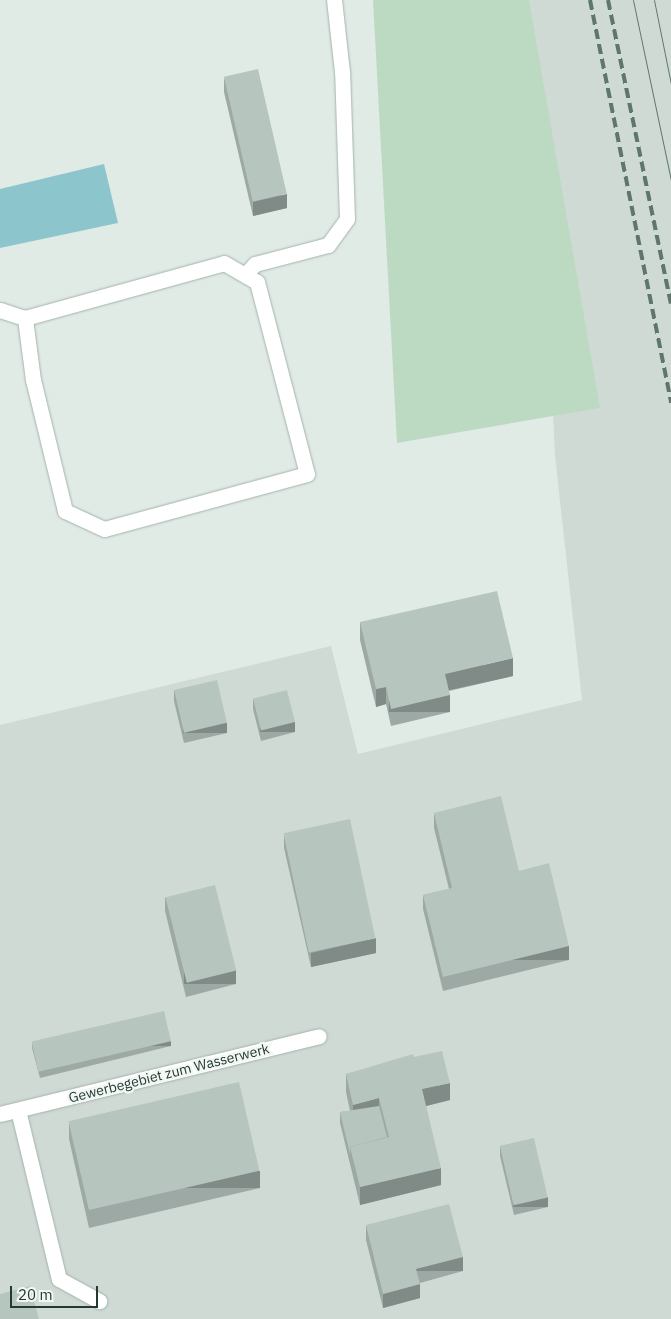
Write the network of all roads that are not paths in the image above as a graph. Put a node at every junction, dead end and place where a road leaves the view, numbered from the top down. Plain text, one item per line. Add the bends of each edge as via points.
1 (334, 0) edge
2 (245, 275) junction
3 (0, 310) edge
4 (25, 318) junction
5 (319, 1036) dead end
6 (18, 1110) junction
7 (0, 1114) edge
8 (99, 1301) dead end

1 - 2 street via 342,72 348,219 328,245 255,264
2 - 4 street via 224,263
2 - 4 street via 257,282 307,474 104,529 66,511 33,380
3 - 4 street
5 - 6 street, Gewerbegebiet zum Wasserwerk
6 - 7 street, Gewerbegebiet zum Wasserwerk
6 - 8 street via 59,1279

